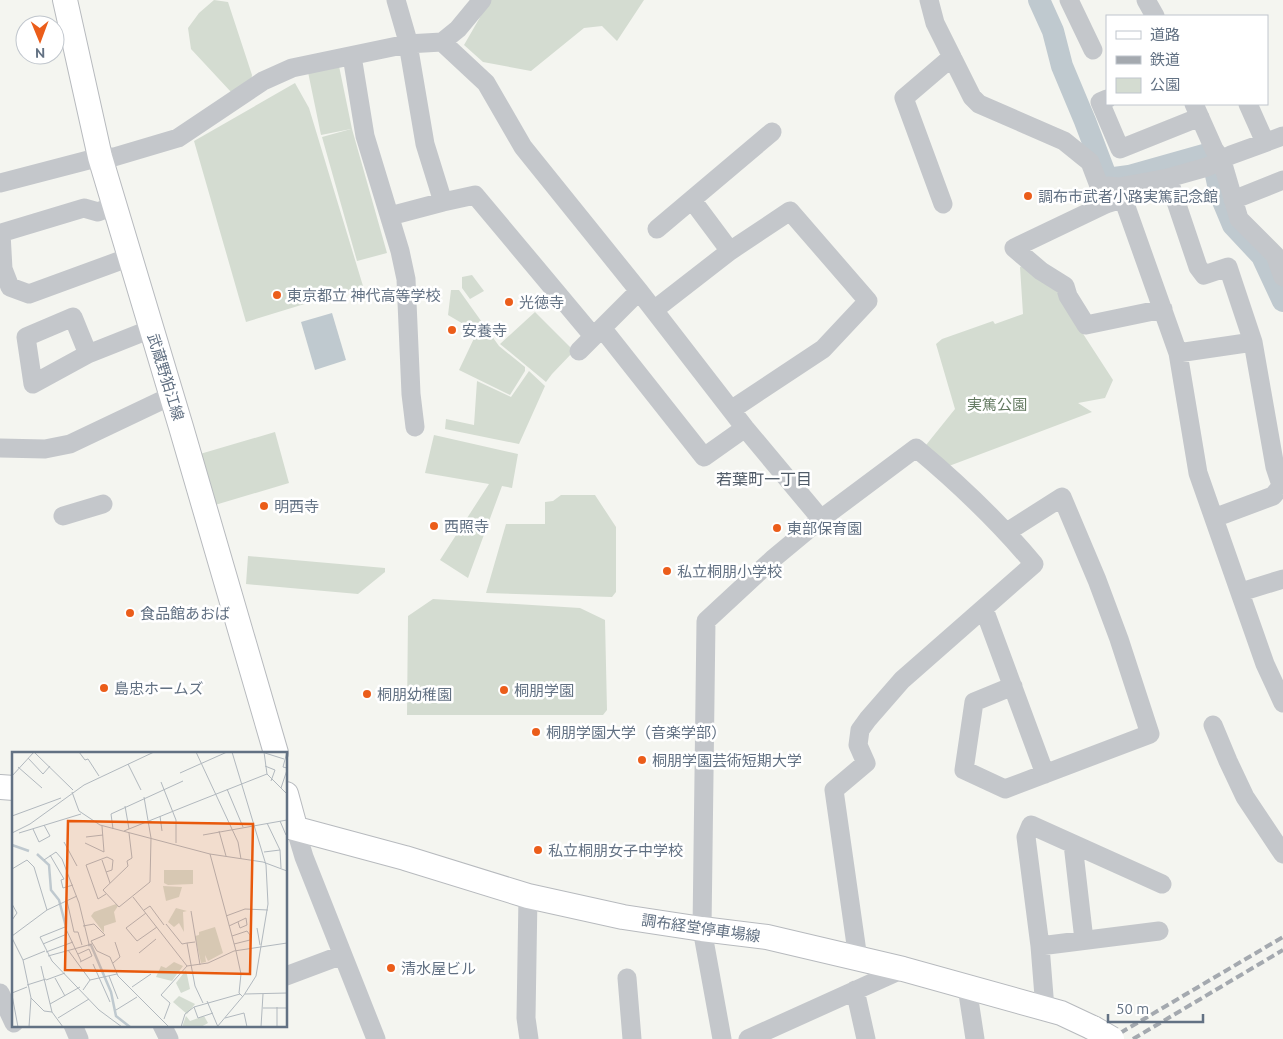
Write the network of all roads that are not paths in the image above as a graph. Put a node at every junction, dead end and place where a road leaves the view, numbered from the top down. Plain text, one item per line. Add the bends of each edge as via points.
1 (65, 0) edge
2 (396, 0) edge
3 (482, 0) edge
4 (929, 0) edge
5 (1069, 0) edge
6 (1146, 0) edge
7 (1154, 15) edge
8 (442, 42) junction
9 (407, 44) junction
10 (1093, 50) dead end
11 (352, 56) junction
12 (952, 57) junction
13 (1106, 99) edge
14 (1248, 105) edge
15 (1197, 110) edge
16 (772, 132) dead end
17 (1283, 136) edge
18 (1265, 142) junction
19 (100, 157) junction
20 (1216, 163) junction
21 (1168, 178) junction
22 (1283, 180) edge
23 (0, 183) edge
24 (1115, 197) junction
25 (692, 200) junction
26 (1233, 200) junction
27 (443, 202) junction
28 (942, 204) dead end
29 (115, 205) junction
30 (390, 216) junction
31 (657, 229) dead end
32 (730, 251) junction
33 (1279, 253) edge
34 (130, 257) junction
35 (1283, 277) edge
36 (639, 291) junction
37 (1164, 309) junction
38 (654, 310) junction
39 (151, 329) junction
40 (598, 332) junction
41 (1253, 342) junction
42 (579, 350) dead end
43 (1178, 353) junction
44 (88, 354) dead end
45 (171, 396) junction
46 (731, 410) junction
47 (416, 427) dead end
48 (745, 428) junction
49 (0, 448) edge
50 (1282, 485) edge
51 (103, 504) dead end
52 (63, 516) dead end
53 (1214, 518) junction
54 (821, 519) junction
55 (1007, 532) junction
56 (1283, 578) edge
57 (1241, 592) junction
58 (984, 609) junction
59 (1012, 686) junction
60 (1283, 703) edge
61 (1213, 725) dead end
62 (276, 752) edge
63 (1045, 774) junction
64 (288, 810) edge
65 (290, 826) edge
66 (1073, 844) junction
67 (1283, 854) edge
68 (1162, 884) dead end
69 (528, 896) junction
70 (702, 929) junction
71 (1159, 931) dead end
72 (1084, 940) junction
73 (1040, 946) junction
74 (342, 955) junction
75 (858, 959) junction
76 (903, 969) junction
77 (288, 975) edge
78 (627, 978) dead end
79 (968, 987) junction
80 (855, 990) junction
81 (0, 992) edge
82 (1045, 1008) junction
83 (12, 1019) edge
84 (73, 1026) edge
85 (162, 1026) edge
86 (1103, 1034) edge
87 (79, 1039) edge
88 (169, 1039) edge
89 (376, 1039) edge
90 (529, 1039) edge
91 (632, 1039) edge
92 (722, 1039) edge
93 (748, 1039) edge
94 (866, 1039) edge
95 (975, 1039) edge

1 - 19 main road, 武蔵野狛江線
2 - 9 street
3 - 8 street via 458,29
4 - 12 street via 935,23
5 - 10 street
6 - 7 street
8 - 9 street
8 - 36 street via 486,83 523,147
9 - 11 street
9 - 27 street via 425,144
11 - 19 street via 292,68 263,81 178,138 114,157
11 - 30 street via 365,136
12 - 24 street via 972,97 979,104 1064,141 1090,162 1098,186
12 - 28 street via 904,98
13 - 15 street via 1100,102 1120,149
14 - 18 street
15 - 20 street via 1214,149
16 - 25 street
17 - 18 street
18 - 20 street
19 - 23 street
19 - 29 main road, 武蔵野狛江線
20 - 21 street
20 - 26 street
21 - 24 street
21 - 41 street via 1198,267 1204,276 1228,267
22 - 26 street
24 - 37 street
24 - 37 street via 1014,248 1065,286 1086,325
25 - 31 street
25 - 32 street
26 - 33 street via 1239,219
27 - 30 street
27 - 40 street via 475,195
29 - 34 main road, 武蔵野狛江線
29 - 34 street via 98,212 84,208 1,233 2,269 10,287 29,294
30 - 47 street via 406,279 411,394
32 - 38 street
32 - 46 street via 790,211 868,301 823,349
33 - 35 street
34 - 39 main road, 武蔵野狛江線
36 - 38 street
36 - 40 street
37 - 43 street
38 - 46 street
39 - 44 street
39 - 45 main road, 武蔵野狛江線
40 - 42 street
40 - 48 street via 704,457
41 - 43 street
41 - 50 street via 1275,467
43 - 53 street via 1198,473
45 - 49 street via 70,444 45,449
45 - 62 main road, 武蔵野狛江線
46 - 48 street
48 - 54 street
50 - 53 street via 1273,496
51 - 52 street
53 - 57 street
54 - 55 street via 916,448
54 - 70 street via 706,621
55 - 58 street via 1034,564
55 - 63 street via 1062,497 1100,588 1150,734
56 - 57 street
57 - 60 street via 1265,664
58 - 59 street
58 - 75 street via 902,680 868,719 860,730 858,745 866,763 834,790
59 - 63 street
59 - 63 street via 974,702 964,770 1005,789
61 - 67 street via 1245,797
64 - 65 main road
65 - 69 main road, 調布経堂停車場線
65 - 74 street
66 - 68 street
66 - 72 street
66 - 73 street via 1031,826 1026,837
69 - 70 main road, 調布経堂停車場線 via 623,917
69 - 90 street via 526,1018
70 - 75 main road, 調布経堂停車場線 via 767,937
70 - 92 street
71 - 72 street
72 - 73 street
73 - 82 street
74 - 77 street
74 - 89 street
75 - 76 main road, 調布経堂停車場線
76 - 79 main road, 調布経堂停車場線
76 - 80 street
78 - 91 street
79 - 82 main road, 調布経堂停車場線
79 - 95 street
80 - 93 street
80 - 94 street
81 - 83 street
82 - 86 main road, 調布経堂停車場線
84 - 87 street
85 - 88 street

